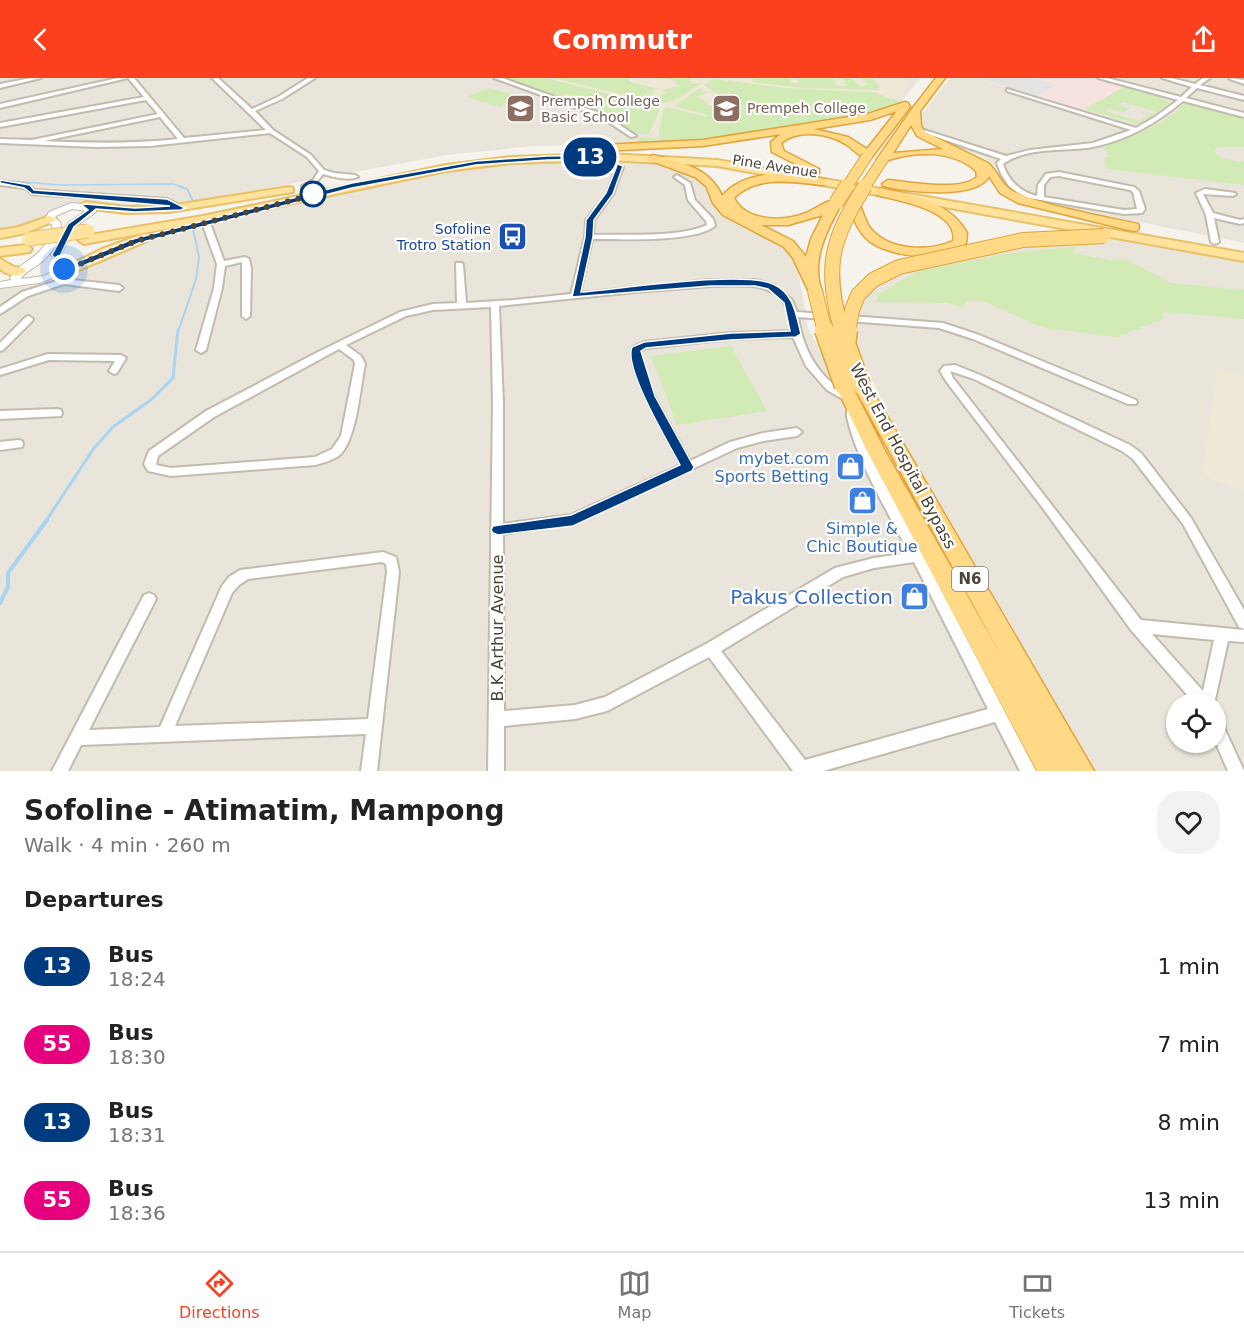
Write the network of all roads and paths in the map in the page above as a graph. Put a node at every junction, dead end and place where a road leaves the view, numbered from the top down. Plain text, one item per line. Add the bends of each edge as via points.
1 (38, 78) edge
2 (124, 78) edge
3 (132, 78) edge
4 (215, 78) edge
5 (312, 78) edge
6 (496, 78) edge
7 (929, 78) edge
8 (941, 78) edge
9 (1101, 78) edge
10 (1165, 78) edge
11 (1207, 78) edge
12 (1232, 78) edge
13 (1244, 82) edge
14 (1194, 85) junction
15 (0, 86) edge
16 (1009, 90) dead end
17 (149, 98) junction
18 (1244, 98) edge
19 (1182, 99) junction
20 (0, 106) edge
21 (910, 108) junction
22 (251, 111) junction
23 (162, 115) junction
24 (1244, 115) edge
25 (0, 125) edge
26 (919, 130) junction
27 (1136, 130) junction
28 (271, 131) junction
29 (633, 136) dead end
30 (0, 141) edge
31 (183, 141) junction
32 (29, 143) junction
33 (580, 149) junction
34 (868, 156) junction
35 (609, 157) junction
36 (653, 158) junction
37 (884, 158) junction
38 (1004, 158) junction
39 (322, 171) junction
40 (355, 177) junction
41 (676, 177) dead end
42 (819, 177) junction
43 (0, 183) edge
44 (885, 188) junction
45 (297, 192) junction
46 (1233, 194) dead end
47 (1040, 198) junction
48 (836, 203) junction
49 (86, 205) junction
50 (854, 205) junction
51 (181, 208) junction
52 (1210, 215) junction
53 (50, 219) junction
54 (1244, 221) edge
55 (206, 223) junction
56 (1134, 231) junction
57 (0, 234) edge
58 (589, 237) junction
59 (0, 242) edge
60 (1215, 242) junction
61 (27, 244) junction
62 (1244, 247) edge
63 (0, 252) edge
64 (1244, 257) edge
65 (0, 263) edge
66 (221, 264) junction
67 (459, 265) dead end
68 (58, 273) junction
69 (18, 275) junction
70 (0, 284) edge
71 (119, 288) dead end
72 (814, 291) junction
73 (575, 295) junction
74 (495, 304) junction
75 (462, 306) junction
76 (0, 311) edge
77 (793, 314) junction
78 (246, 316) dead end
79 (29, 319) dead end
80 (796, 334) junction
81 (846, 344) junction
82 (339, 345) junction
83 (0, 348) edge
84 (201, 350) dead end
85 (114, 371) dead end
86 (0, 372) edge
87 (852, 394) junction
88 (1132, 402) dead end
89 (57, 413) dead end
90 (0, 415) edge
91 (797, 432) dead end
92 (18, 444) dead end
93 (0, 446) edge
94 (688, 467) junction
95 (498, 530) junction
96 (915, 557) junction
97 (149, 599) dead end
98 (1244, 623) edge
99 (1136, 626) junction
100 (1222, 635) junction
101 (1244, 636) edge
102 (711, 649) junction
103 (1195, 693) edge
104 (1209, 693) edge
105 (997, 714) junction
106 (496, 718) junction
107 (374, 726) junction
108 (164, 735) junction
109 (77, 738) junction
110 (1226, 749) edge
111 (803, 770) edge
112 (60, 771) edge
113 (369, 771) edge
114 (496, 771) edge
115 (1028, 771) edge
116 (1052, 771) edge
117 (1080, 771) edge
118 (1236, 771) edge

1 - 15 street
2 - 20 street
3 - 17 street
4 - 22 street
5 - 22 street
6 - 29 street via 603,116
7 - 21 highway
8 - 21 highway
9 - 19 street
10 - 14 street
11 - 14 street
12 - 13 street
14 - 18 street
14 - 19 street
16 - 27 street
17 - 23 street
17 - 25 street
19 - 24 street
19 - 27 street
21 - 26 highway
21 - 33 highway via 703,143
21 - 34 highway, West End Hospital Bypass
21 - 37 highway, West End Hospital Bypass
22 - 28 street
23 - 31 street
23 - 32 street
26 - 38 street
26 - 56 highway via 934,142 984,165 1004,190 1018,198
27 - 38 street via 1103,143
28 - 31 street
28 - 39 street via 309,156
30 - 32 street
31 - 32 street
33 - 40 main road, Pine Avenue / N6 via 481,156
33 - 42 main road, Pine Avenue / N6 via 683,153
34 - 42 highway via 847,140 823,133 797,133 776,142 780,153
34 - 48 highway, West End Hospital Bypass, bridge
35 - 36 main road, N6
35 - 45 main road, N6 via 476,163
35 - 58 street via 609,163 620,166 610,194 590,220
36 - 42 main road
36 - 72 highway, N6 via 702,177 728,213 791,245 803,260
37 - 44 highway via 923,151 953,154 976,164 984,176 973,186 960,188
37 - 50 highway, West End Hospital Bypass / N6, bridge
38 - 47 street via 1001,168 1016,190
39 - 40 street
39 - 45 street via 315,182
40 - 45 main road, Pine Avenue / N6
41 - 58 street via 688,184 692,200 710,221 706,231
42 - 44 main road
42 - 48 highway via 754,181 738,186 728,197 744,216 776,222 805,218
43 - 51 street via 27,186 32,192 167,201
44 - 50 highway via 954,220 961,233 959,243 937,251 889,245 864,230
44 - 56 main road
45 - 51 main road
45 - 55 main road
45 - 61 main road, N6 via 86,236
46 - 52 street via 1199,193
47 - 47 street via 1124,212 1141,210 1132,188 1059,174 1048,175 1041,185
48 - 72 highway, West End Hospital Bypass via 818,232 812,261
49 - 51 main road via 135,210
49 - 53 street via 65,207
49 - 68 street via 93,210 71,225 56,255 66,265
50 - 81 highway, West End Hospital Bypass / N6, bridge via 835,243 832,271 834,299
52 - 54 street
52 - 60 street
53 - 57 main road
53 - 69 street via 58,230 42,256
55 - 66 street
55 - 68 main road via 136,241
56 - 60 main road
56 - 64 main road
56 - 81 highway, bridge via 1023,240 899,267 873,280 858,295
58 - 73 street
59 - 61 main road, N6
60 - 62 main road
61 - 63 main road, N6
65 - 69 main road
66 - 78 street via 245,259
66 - 84 street
67 - 75 street
68 - 69 street via 36,282
69 - 70 street
71 - 76 street via 63,281 25,294
72 - 87 highway, West End Hospital Bypass / N6, bridge via 822,322
73 - 74 street
73 - 77 street via 755,283 771,286 780,293
74 - 75 street
74 - 95 street, B.K Arthur Avenue
75 - 82 street via 403,314
77 - 80 street
77 - 88 street via 940,325
79 - 83 street
80 - 87 street via 809,364 831,388
80 - 94 street via 731,336 636,349 649,396
81 - 87 highway, West End Hospital Bypass / N6, bridge
82 - 82 street via 198,421 153,454 150,465 171,472 315,460 336,452 346,437 360,364 358,358
85 - 86 street via 122,359 54,356
87 - 96 street via 852,419 870,466
87 - 116 highway, West End Hospital Bypass / N6
87 - 117 highway, West End Hospital Bypass / N6
89 - 90 street
91 - 94 street via 748,441
92 - 93 street
94 - 95 street via 573,520
95 - 106 street, B.K Arthur Avenue
96 - 102 street via 840,572
96 - 105 street
97 - 109 street
98 - 99 street via 1187,521 1137,456 977,377 947,368 949,379
99 - 100 street
99 - 103 street
100 - 101 street
100 - 104 street
102 - 106 street via 590,709
102 - 111 street
105 - 111 street
105 - 115 street
106 - 114 street, B.K Arthur Avenue
107 - 108 street
107 - 108 street via 393,572 392,561 383,557 246,574 234,580 226,590
107 - 113 street
108 - 109 street
109 - 112 street
110 - 118 street

